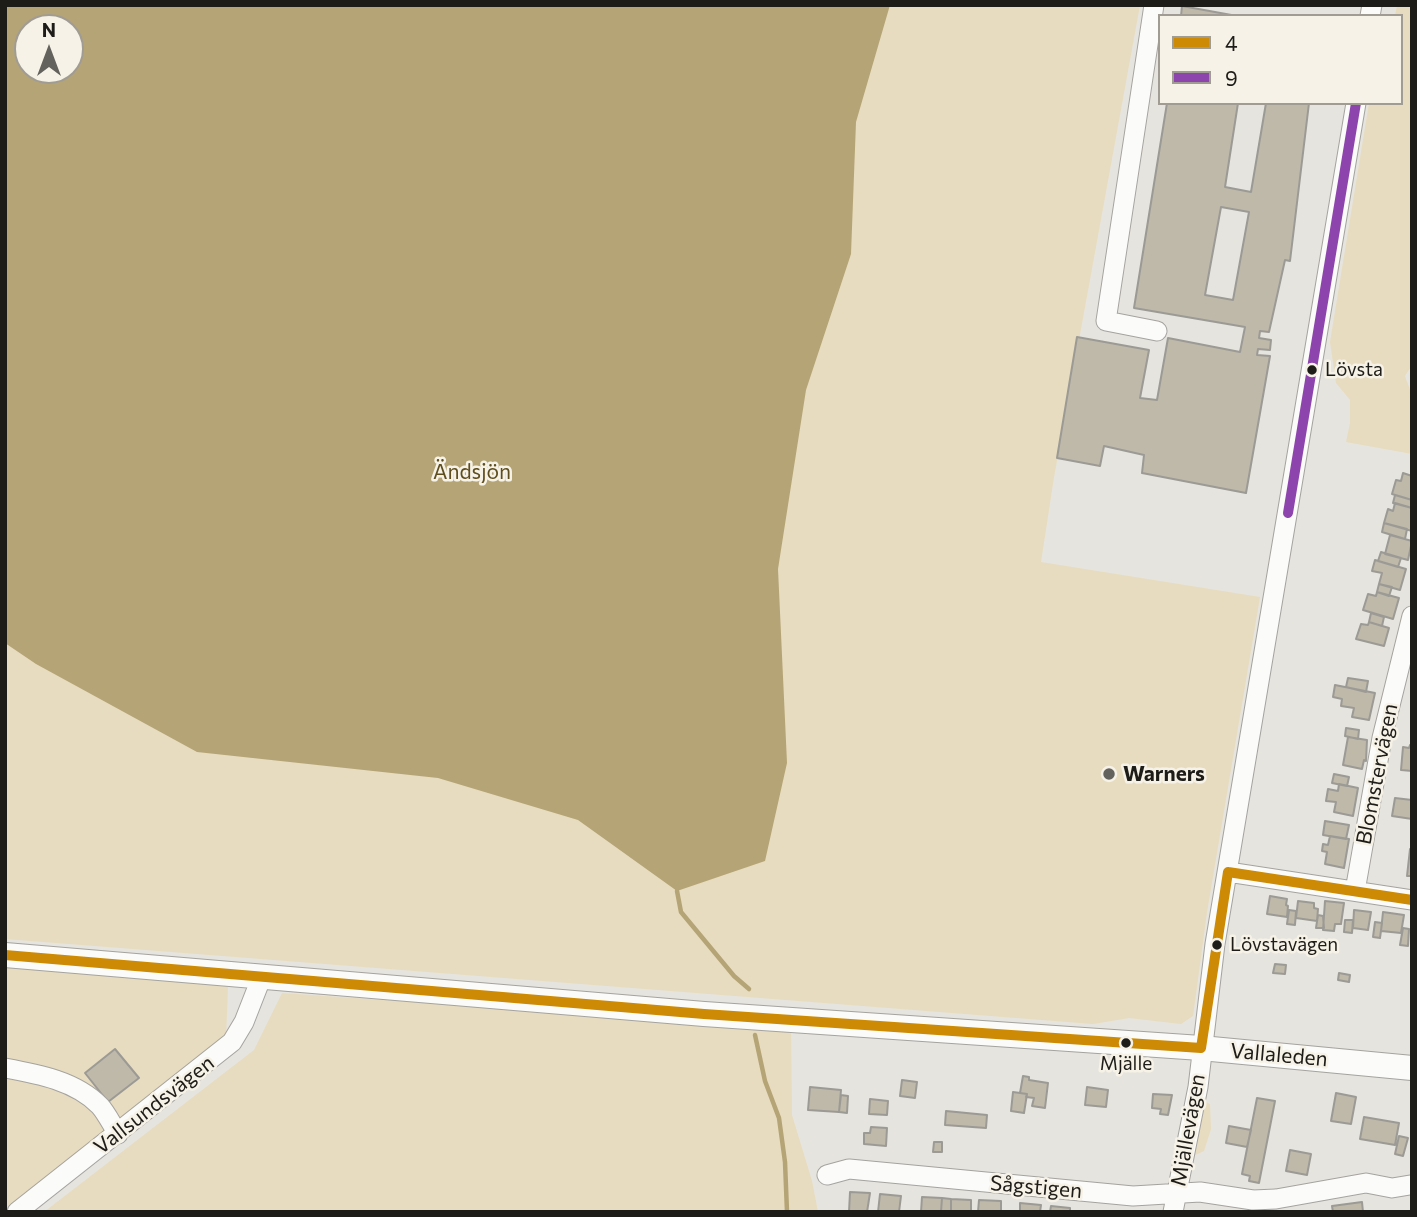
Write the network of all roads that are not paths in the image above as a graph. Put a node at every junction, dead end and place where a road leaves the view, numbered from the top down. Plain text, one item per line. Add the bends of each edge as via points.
1 (1154, 5) edge
2 (1356, 105) edge
3 (1157, 331) dead end
4 (1412, 616) edge
5 (1404, 675) edge
6 (1228, 872) junction
7 (1355, 891) junction
8 (1412, 900) edge
9 (5, 954) edge
10 (262, 976) junction
11 (1201, 1048) junction
12 (5, 1068) edge
13 (1412, 1068) edge
14 (118, 1134) junction
15 (827, 1175) dead end
16 (1410, 1185) dead end
17 (1175, 1202) edge
18 (18, 1212) edge

1 - 3 street via 1105,321
2 - 6 street
4 - 5 street, Blomstervägen
5 - 7 street, Blomstervägen via 1373,786
6 - 7 street
6 - 11 street
7 - 8 street
9 - 10 main road, Vallaleden
10 - 11 main road, Vallaleden
10 - 14 street, Vallsundsvägen via 232,1042
11 - 13 main road, Vallaleden
11 - 17 street, Mjällevägen via 1198,1087
12 - 14 street via 41,1075 86,1094
14 - 18 street, Vallsundsvägen
15 - 17 street, Sågstigen via 849,1169
16 - 17 street, Sågstigen via 1392,1188 1366,1183 1253,1200 1200,1192

